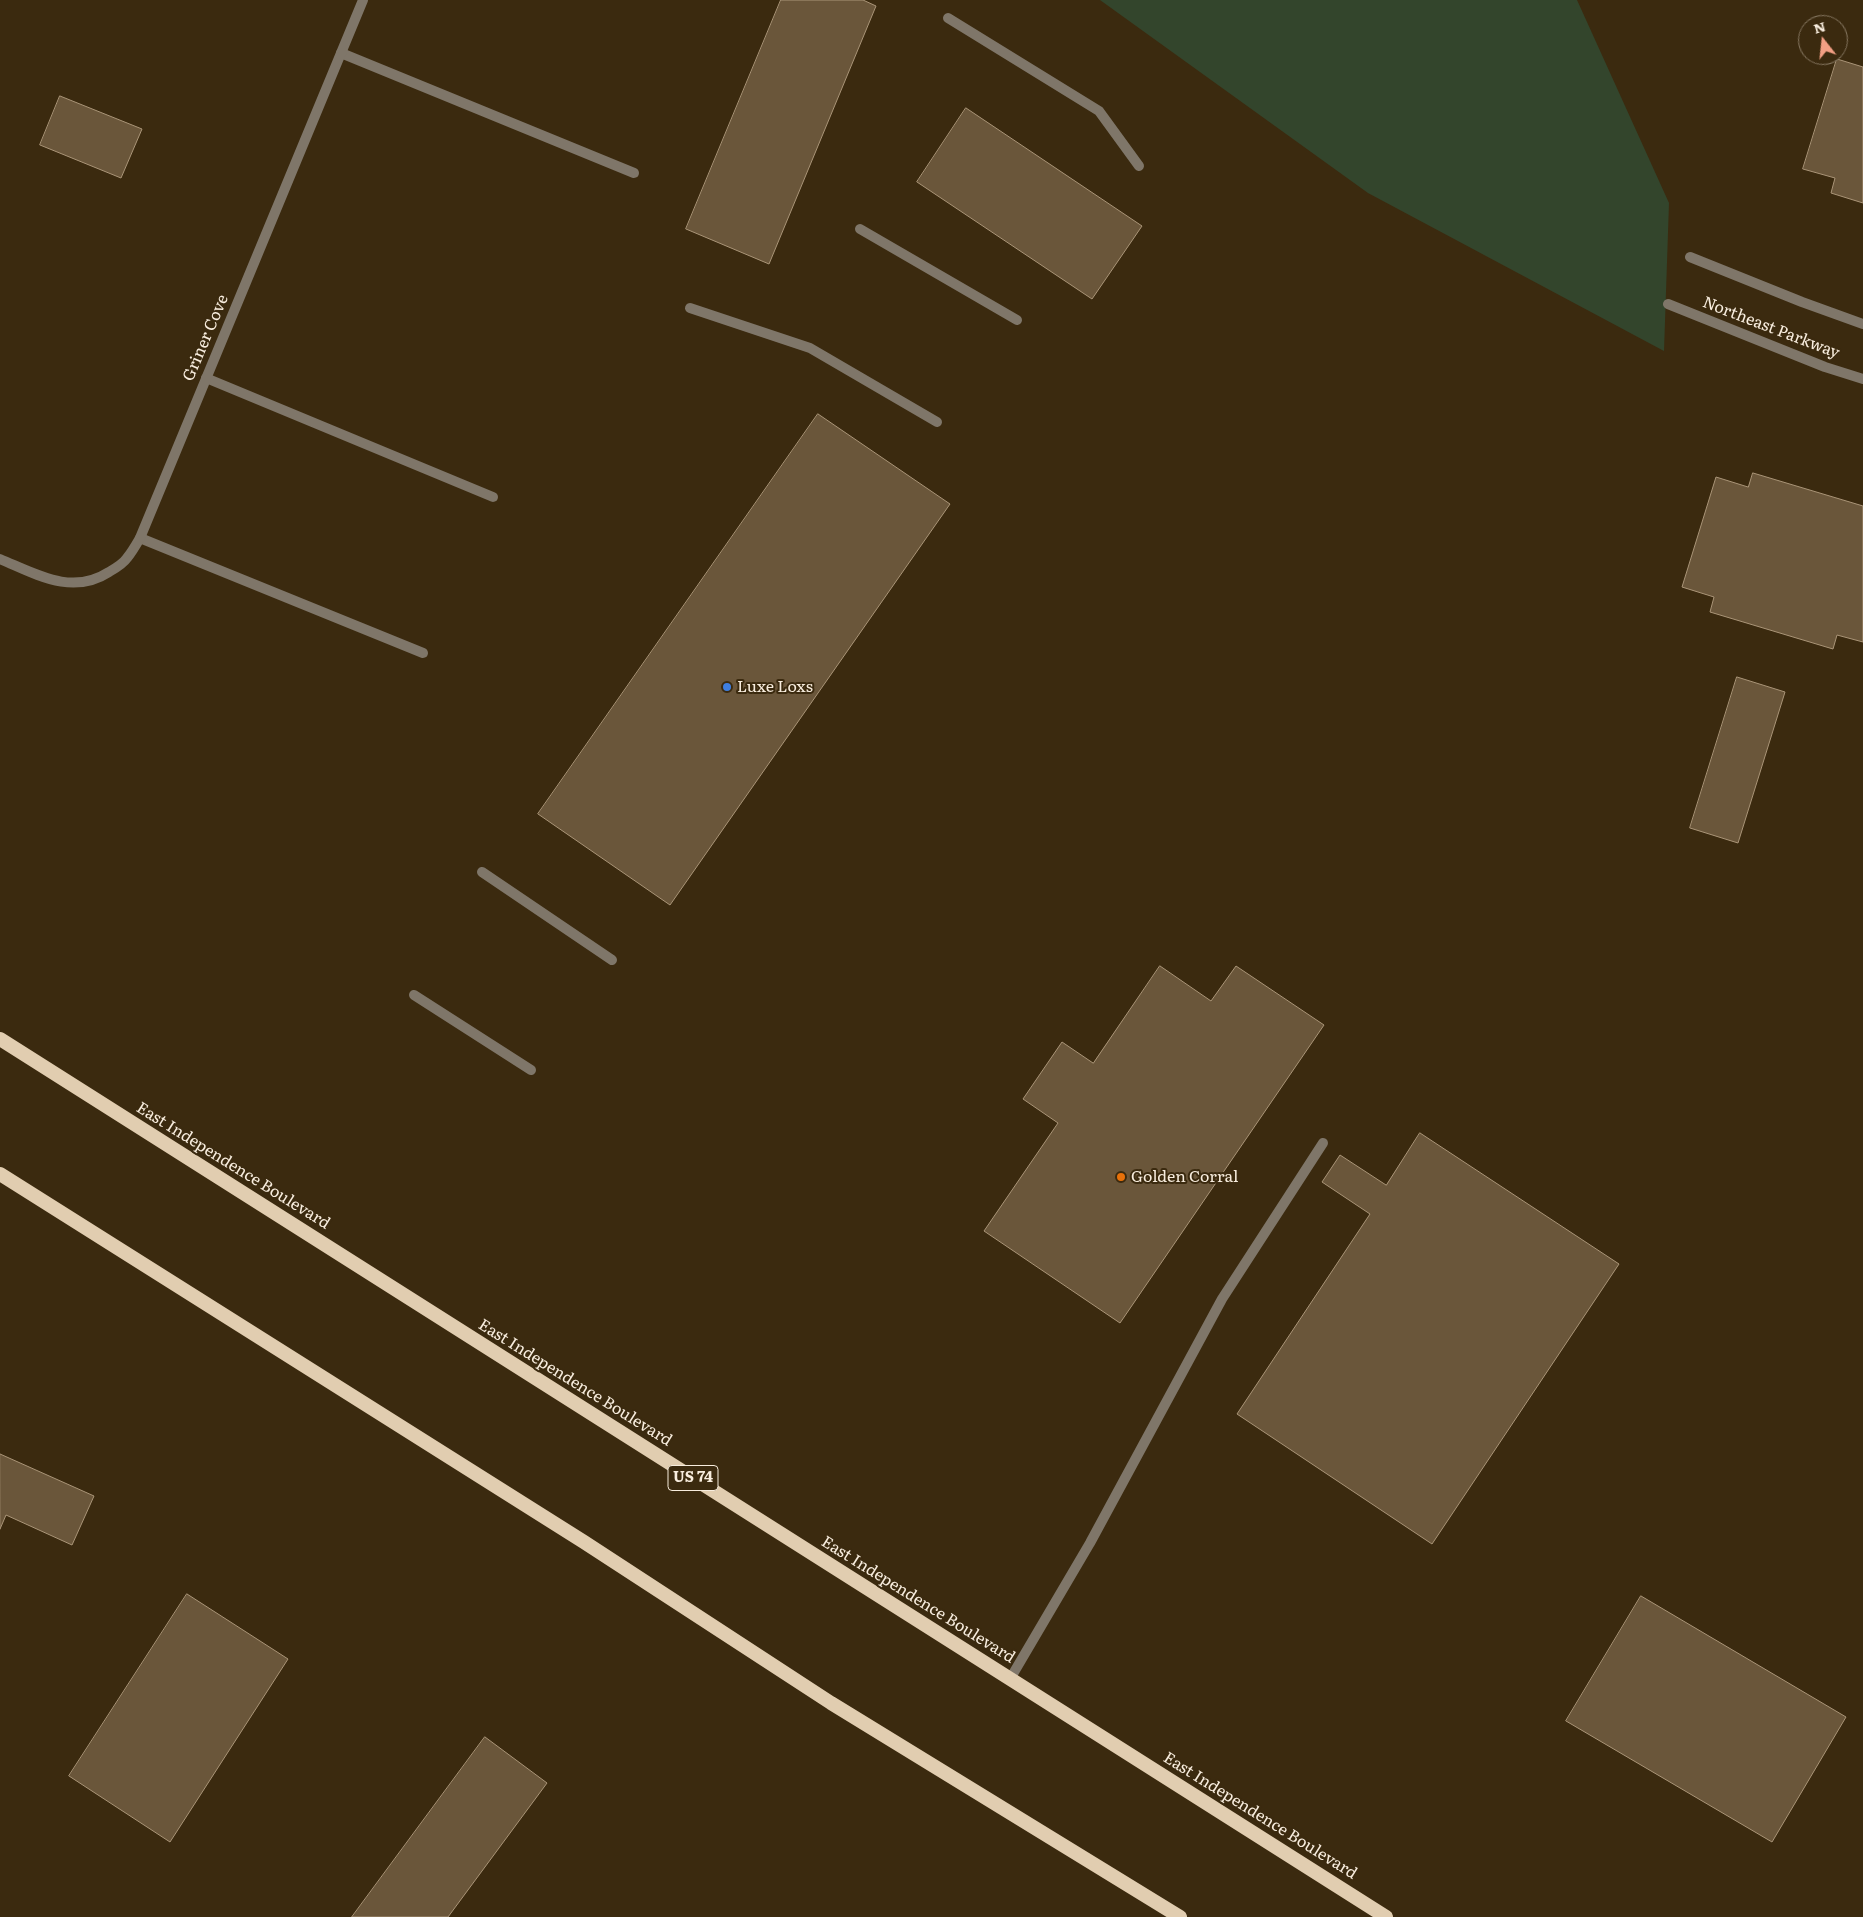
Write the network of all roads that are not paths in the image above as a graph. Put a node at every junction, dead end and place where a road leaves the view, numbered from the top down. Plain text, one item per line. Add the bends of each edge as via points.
1 (363, 0) edge
2 (948, 18) dead end
3 (341, 53) junction
4 (1139, 166) dead end
5 (634, 173) dead end
6 (860, 229) dead end
7 (1690, 257) dead end
8 (1668, 304) dead end
9 (690, 308) dead end
10 (1017, 320) dead end
11 (1863, 324) edge
12 (206, 378) junction
13 (1863, 378) edge
14 (937, 422) dead end
15 (493, 497) dead end
16 (140, 538) junction
17 (0, 559) edge
18 (423, 652) dead end
19 (482, 872) dead end
20 (612, 960) dead end
21 (414, 995) dead end
22 (0, 1039) edge
23 (531, 1070) dead end
24 (1323, 1143) dead end
25 (0, 1174) edge
26 (1010, 1679) junction
27 (1180, 1917) edge
28 (1386, 1917) edge

1 - 3 street, Griner Cove
2 - 4 street via 1099,111
3 - 5 street
3 - 12 street, Griner Cove
6 - 10 street
7 - 11 street
8 - 13 street, Northeast Parkway via 1825,367
9 - 14 street via 810,348
12 - 15 street
12 - 16 street, Griner Cove
16 - 17 street, Griner Cove via 120,566 89,582 67,583 45,578
16 - 18 street
19 - 20 street
21 - 23 street
22 - 26 highway, East Independence Boulevard / US 74
24 - 26 street via 1222,1299 1090,1542
25 - 27 highway via 584,1542 831,1703
26 - 28 highway, East Independence Boulevard / US 74

